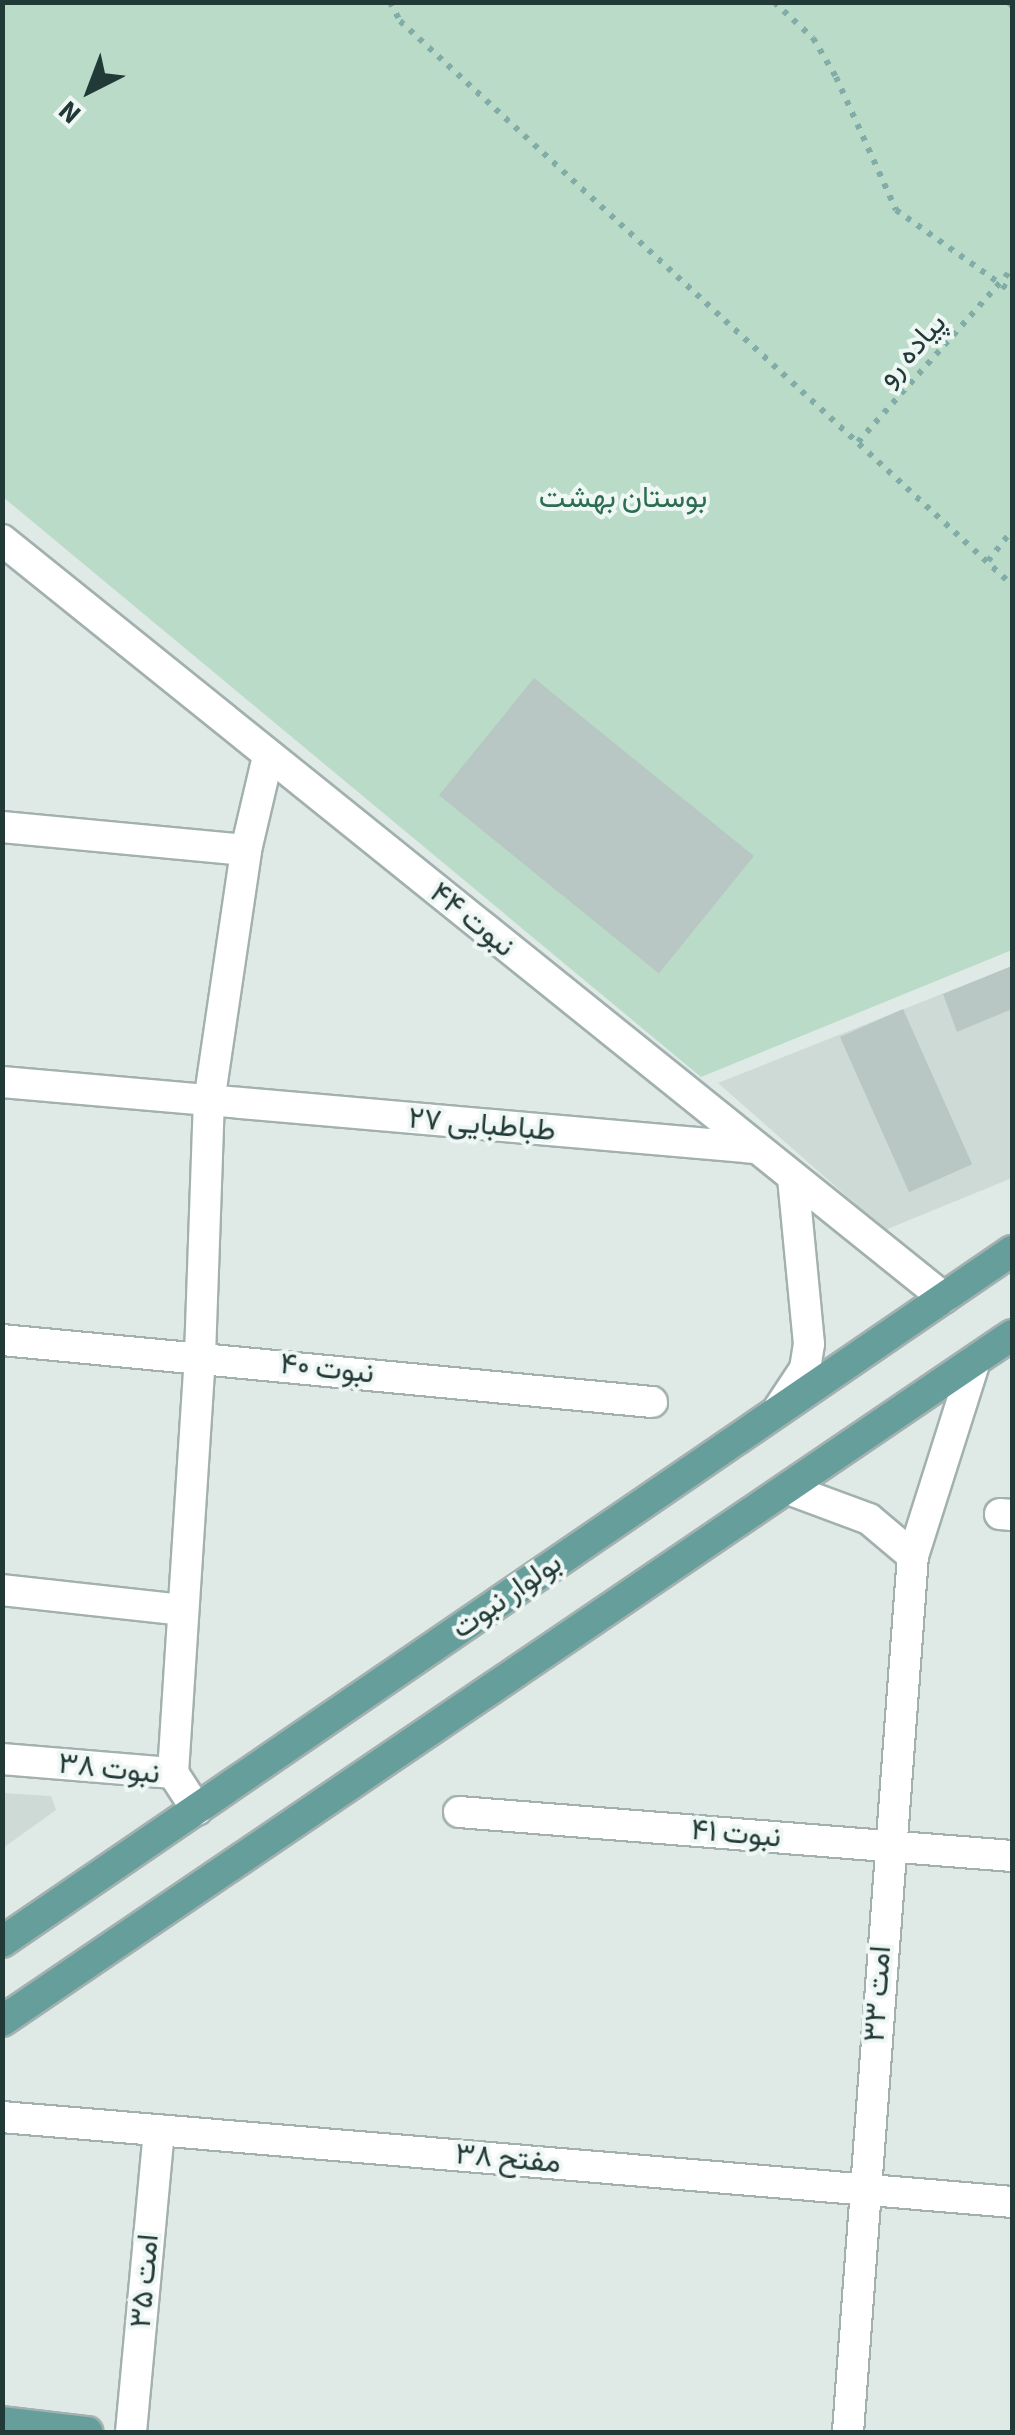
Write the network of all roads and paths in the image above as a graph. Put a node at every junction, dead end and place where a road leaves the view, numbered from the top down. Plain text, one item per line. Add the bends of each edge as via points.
1 (390, 2) edge
2 (774, 2) edge
3 (1012, 269) edge
4 (999, 288) junction
5 (1012, 292) edge
6 (858, 442) junction
7 (1012, 530) edge
8 (2, 540) edge
9 (988, 561) junction
10 (2, 568) edge
11 (42, 571) junction
12 (1012, 585) edge
13 (268, 756) junction
14 (2, 827) edge
15 (246, 850) junction
16 (2, 1082) edge
17 (208, 1102) junction
18 (754, 1148) junction
19 (793, 1179) junction
20 (1012, 1251) edge
21 (944, 1298) junction
22 (1012, 1335) edge
23 (2, 1340) edge
24 (200, 1356) junction
25 (975, 1361) junction
26 (652, 1402) dead end
27 (779, 1408) junction
28 (788, 1489) junction
29 (913, 1556) junction
30 (2, 1590) edge
31 (183, 1610) junction
32 (2, 1759) edge
33 (173, 1773) junction
34 (197, 1810) junction
35 (459, 1812) dead end
36 (888, 1846) junction
37 (1012, 1856) edge
38 (2, 1942) edge
39 (2, 2021) edge
40 (2, 2117) edge
41 (159, 2130) junction
42 (865, 2188) junction
43 (1012, 2202) edge
44 (2, 2422) edge
45 (87, 2432) edge
46 (130, 2432) edge
47 (848, 2432) edge

1 - 6 path via 400,21
2 - 4 path via 813,38 836,77 896,210
3 - 4 path, پیاده رو
4 - 5 path
4 - 6 path, پیاده رو
6 - 9 path
7 - 9 path
8 - 11 street, نبوت ۴۴
9 - 12 path
10 - 11 street
11 - 13 street, نبوت ۴۴
13 - 15 street
13 - 18 street, نبوت ۴۴
14 - 15 street
15 - 17 street
16 - 17 street, طباطبایی ۲۷
17 - 18 street, طباطبایی ۲۷
17 - 24 street
18 - 19 street, نبوت ۴۴
19 - 21 street, نبوت ۴۴
19 - 27 street via 809,1344 805,1369
20 - 21 main road, بولوار نبوت
21 - 27 main road, بولوار نبوت
22 - 25 main road
23 - 24 street, نبوت ۴۰
24 - 26 street, نبوت ۴۰
24 - 31 street
25 - 28 main road
25 - 29 street, امت ۳۳
27 - 34 main road, بولوار نبوت
28 - 29 street via 869,1519
28 - 39 main road
29 - 36 street, امت ۳۳
30 - 31 street
31 - 33 street
32 - 33 street, نبوت ۳۸
33 - 34 street, نبوت ۳۸
34 - 38 main road, بولوار نبوت
35 - 36 street, نبوت ۴۱
36 - 37 street, نبوت ۴۱
36 - 42 street, امت ۳۳
40 - 41 street, مفتح ۳۸
41 - 42 street, مفتح ۳۸
41 - 46 street, امت ۳۵
42 - 43 street, مفتح ۳۸
42 - 47 street, امت ۳۳
44 - 45 main road

